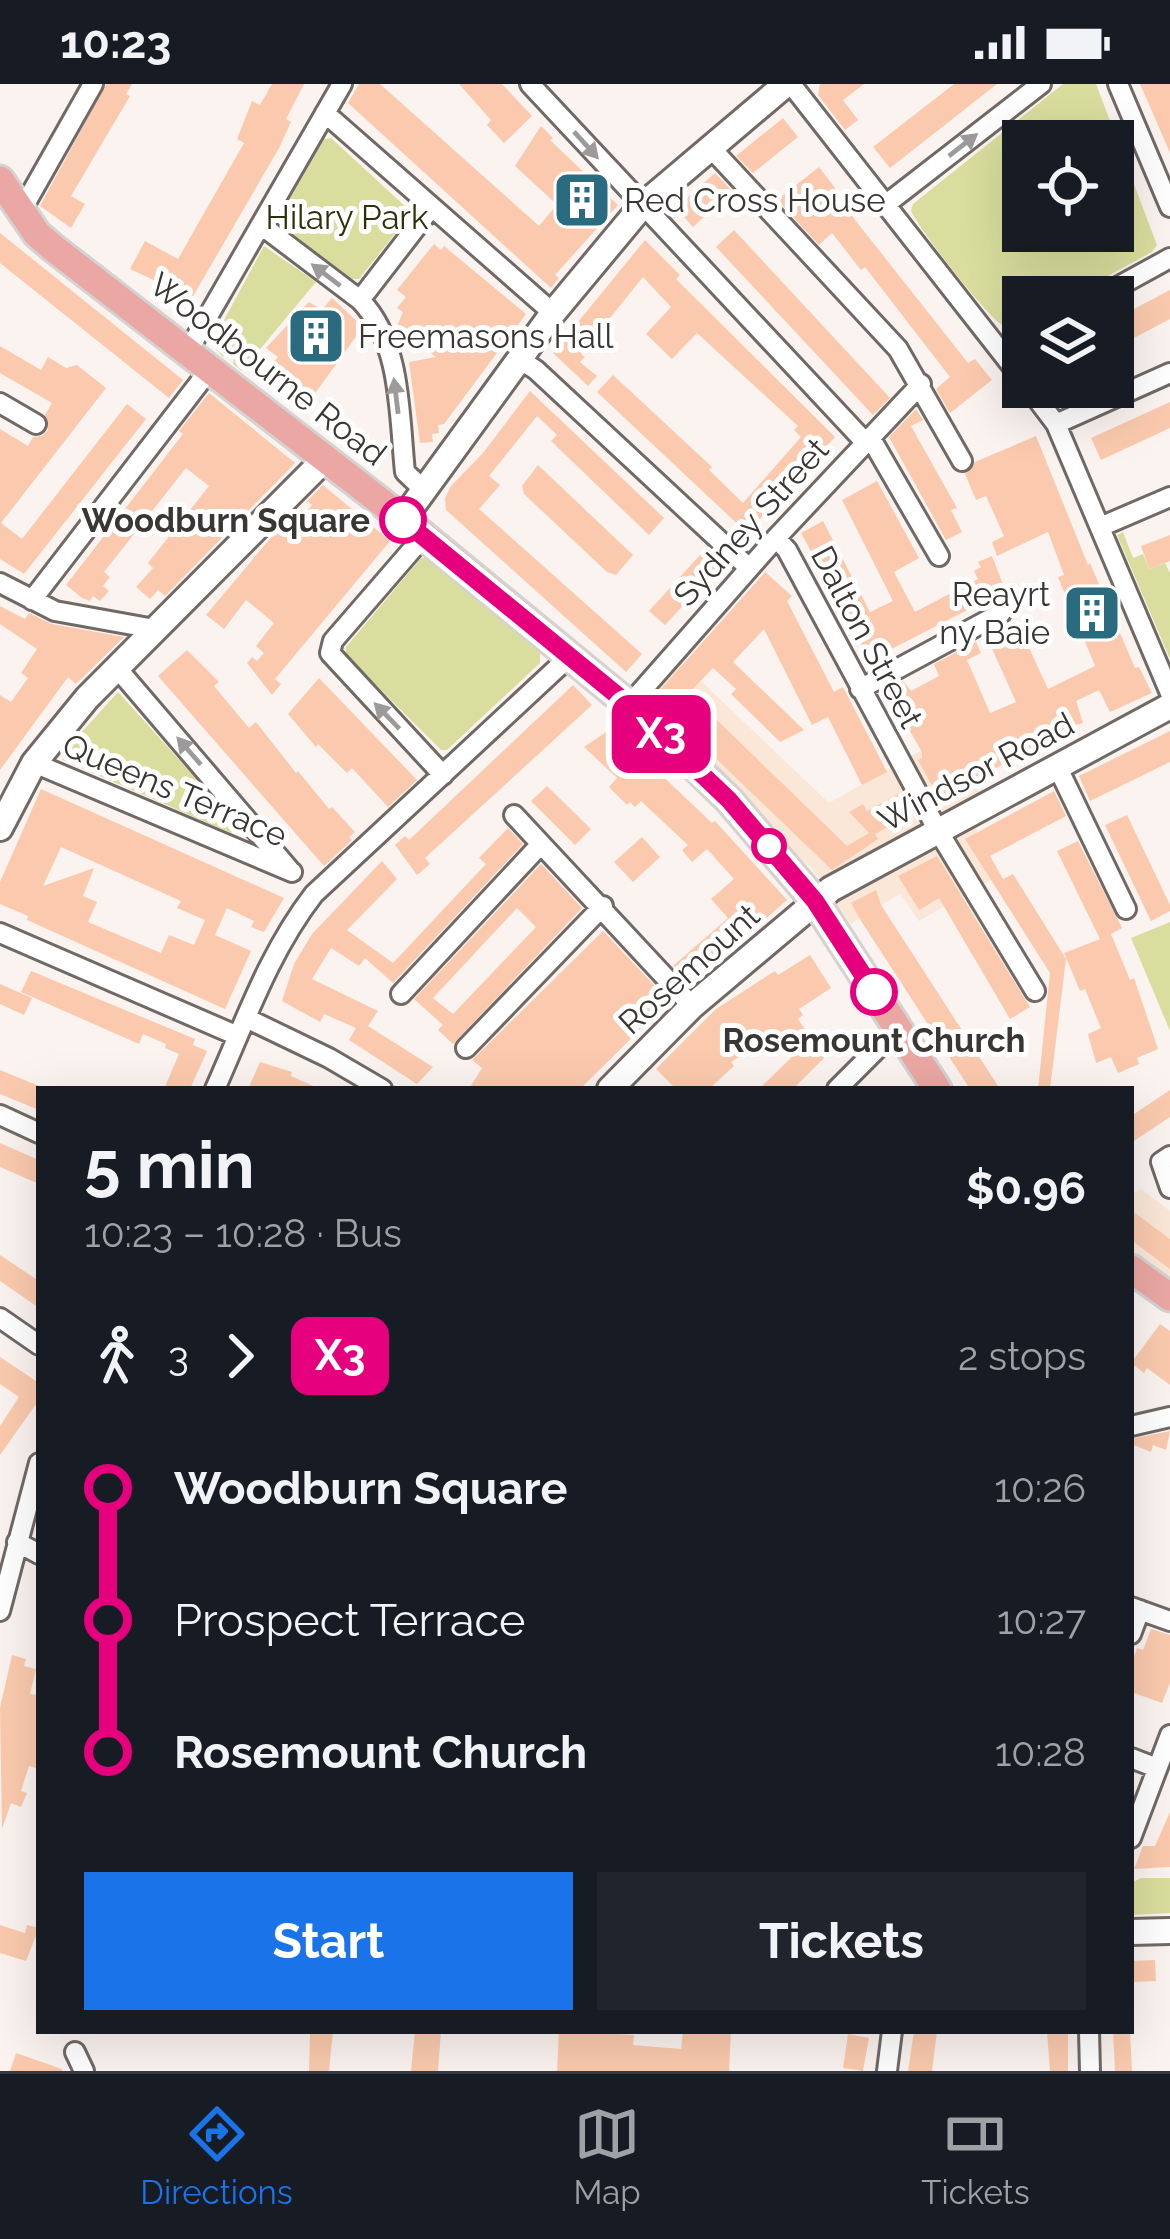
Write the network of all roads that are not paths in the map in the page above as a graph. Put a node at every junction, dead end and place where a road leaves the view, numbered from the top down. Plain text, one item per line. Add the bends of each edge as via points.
1 (93, 84) edge
2 (342, 84) edge
3 (530, 84) edge
4 (789, 84) edge
5 (1041, 84) edge
6 (1118, 84) edge
7 (326, 113) junction
8 (709, 146) junction
9 (42, 175) junction
10 (0, 179) edge
11 (885, 205) junction
12 (641, 206) junction
13 (1170, 206) edge
14 (431, 208) junction
15 (20, 213) junction
16 (261, 225) junction
17 (1170, 258) edge
18 (1134, 278) edge
19 (360, 300) junction
20 (553, 313) junction
21 (1000, 350) joint
22 (188, 351) junction
23 (1002, 353) edge
24 (519, 359) junction
25 (210, 369) junction
26 (1170, 373) edge
27 (921, 384) junction
28 (0, 403) edge
29 (1044, 408) edge
30 (35, 424) dead end
31 (1056, 424) junction
32 (868, 439) junction
33 (325, 459) junction
34 (962, 460) dead end
35 (425, 491) junction
36 (1170, 497) edge
37 (1096, 517) junction
38 (413, 528) junction
39 (776, 538) junction
40 (939, 556) dead end
41 (749, 568) junction
42 (0, 583) edge
43 (32, 600) junction
44 (1001, 614) dead end
45 (154, 633) junction
46 (568, 657) junction
47 (117, 668) junction
48 (860, 689) junction
49 (1169, 691) edge
50 (629, 705) junction
51 (34, 763) junction
52 (1057, 766) junction
53 (443, 775) junction
54 (514, 815) dead end
55 (0, 828) edge
56 (938, 830) junction
57 (542, 844) junction
58 (815, 901) junction
59 (603, 906) junction
60 (1126, 909) dead end
61 (0, 933) edge
62 (1036, 991) dead end
63 (401, 994) dead end
64 (692, 1006) junction
65 (242, 1027) junction
66 (897, 1029) junction
67 (466, 1048) dead end
68 (216, 1086) edge
69 (377, 1086) edge
70 (613, 1086) edge
71 (839, 1086) edge
72 (935, 1086) edge
73 (0, 1115) edge
74 (36, 1131) edge
75 (1170, 1156) edge
76 (1170, 1188) edge
77 (1134, 1271) edge
78 (1169, 1294) edge
79 (0, 1318) edge
80 (36, 1343) edge
81 (1170, 1417) edge
82 (1134, 1425) edge
83 (36, 1474) edge
84 (17, 1542) junction
85 (36, 1552) edge
86 (1136, 1609) edge
87 (0, 1611) edge
88 (1170, 1621) edge
89 (1170, 1736) edge
90 (1134, 1759) edge
91 (1156, 1768) junction
92 (1134, 1830) edge
93 (1170, 1931) edge
94 (1134, 1932) edge
95 (892, 2034) edge
96 (1089, 2034) edge
97 (75, 2052) dead end
98 (84, 2071) edge
99 (887, 2071) edge
100 (1090, 2071) edge

1 - 9 street
2 - 7 street
3 -> 12 street
4 - 8 main road
4 - 11 street
11 -> 5 street
6 - 13 street
7 - 14 street
7 - 16 street
8 - 12 main road
8 - 27 street via 898,349
9 - 10 street
9 - 15 street
10 - 15 main road, Woodbourne Road
11 - 21 street
12 - 20 main road
12 - 32 street
14 - 19 street
14 - 20 street
15 - 22 main road, Woodbourne Road
19 -> 16 street
16 - 22 street
17 - 18 street
35 -> 19 street via 405,472 392,363 381,328
20 - 24 main road
21 - 23 street
22 - 25 main road, Woodbourne Road
24 - 35 main road
24 - 41 street
25 - 33 main road, Woodbourne Road
25 - 43 street
26 - 31 street
27 - 32 street, Sydney Street
27 - 34 street
28 - 30 street
29 - 31 street
31 - 37 street
32 - 39 street, Sydney Street
32 - 40 street
33 - 38 main road, Woodbourne Road
33 - 45 main road
35 - 38 main road
36 - 37 street
37 - 49 street
38 - 46 main road, Woodbourne Road
53 -> 38 street via 330,653
39 - 41 street, Sydney Street
39 - 48 street, Dalton Street
41 - 50 street, Sydney Street
42 - 43 street
43 - 45 street
44 - 48 street
45 - 47 main road
46 - 50 main road, Woodbourne Road
46 - 53 street
47 - 51 main road
51 -> 47 street, Queens Terrace via 292,872
48 - 56 street, Dalton Street
49 - 52 main road, Windsor Road
50 - 58 main road, Woodbourne Road via 729,800
51 - 55 main road
52 - 56 main road, Windsor Road
52 - 60 street
53 - 65 street via 314,894 287,929
54 - 57 street
56 - 58 main road, Windsor Road
56 - 62 street, Dalton Street
57 - 59 street
57 - 63 street
58 - 64 main road, Rosemount
58 - 66 main road, Woodbourne Road
59 - 64 street
59 - 67 street
61 - 65 street
64 - 70 main road, Rosemount
65 - 68 street
65 - 69 street via 329,1058
66 - 71 street
66 - 72 main road, Woodbourne Road
73 - 74 street
75 - 76 street via 1161,1162
77 - 78 main road
79 - 80 street
81 - 82 street
83 - 84 street
84 - 85 street
84 - 87 street
86 - 88 street
89 - 91 street
90 - 91 street
91 - 92 street
93 - 94 main road
95 - 99 street
96 - 100 street
97 - 98 street

